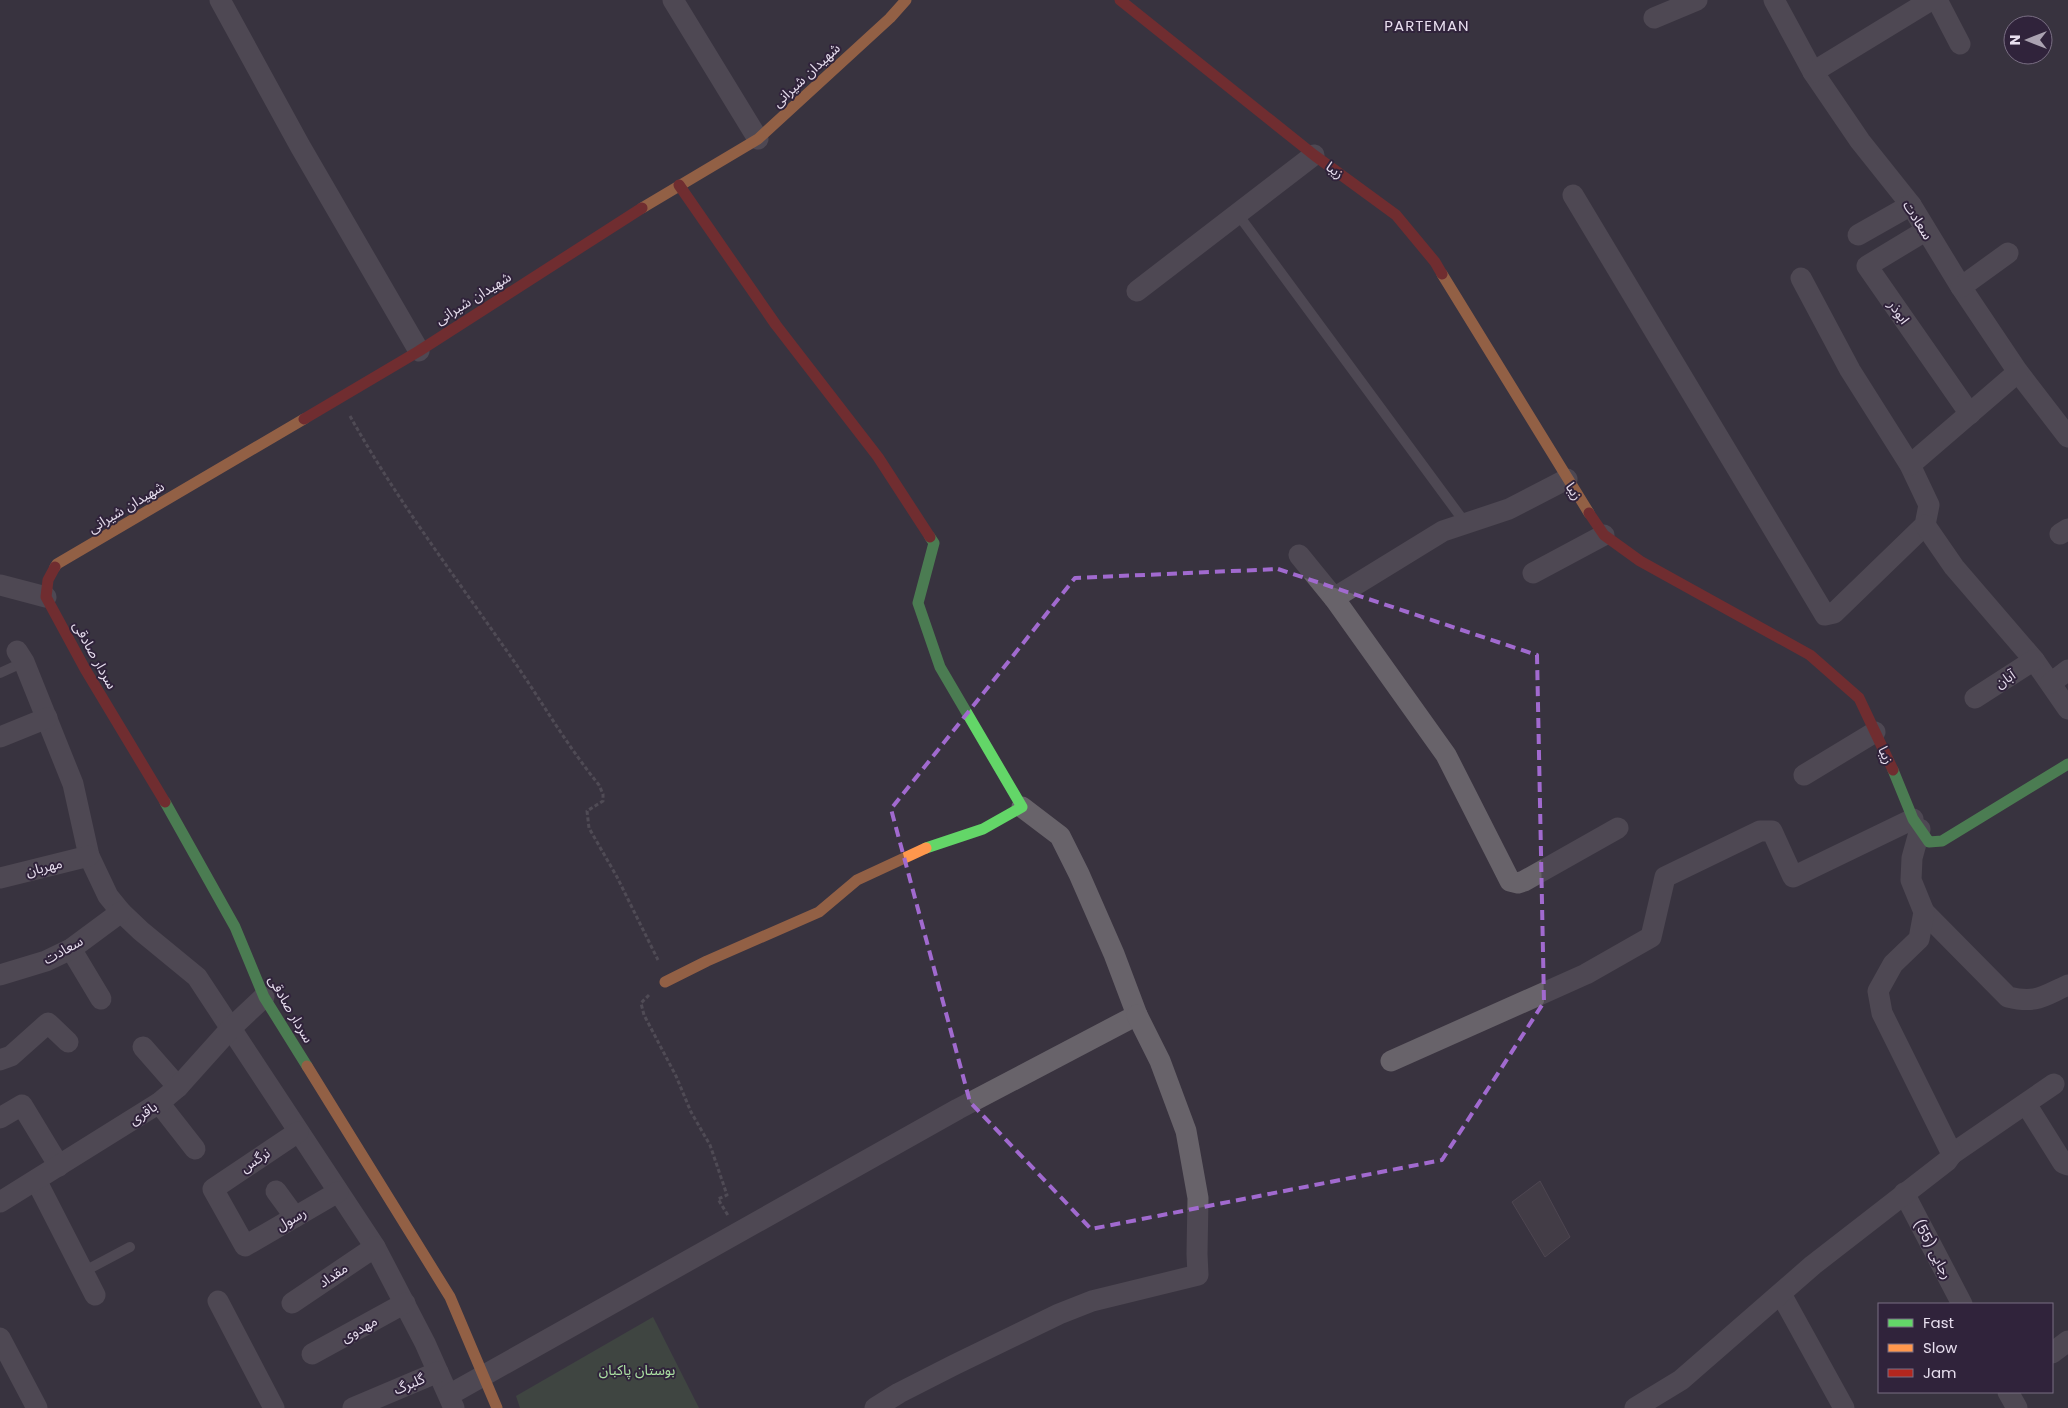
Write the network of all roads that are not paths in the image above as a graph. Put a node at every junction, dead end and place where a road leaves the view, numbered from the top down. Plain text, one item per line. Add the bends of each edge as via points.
1 (220, 0) edge
2 (673, 0) edge
3 (906, 0) edge
4 (1120, 0) edge
5 (1697, 0) edge
6 (1774, 0) edge
7 (1930, 0) edge
8 (1937, 0) edge
9 (1654, 18) dead end
10 (1960, 44) dead end
11 (1813, 72) junction
12 (758, 139) junction
13 (1314, 156) junction
14 (679, 185) junction
15 (1573, 196) dead end
16 (1911, 205) junction
17 (1237, 213) junction
18 (1925, 231) junction
19 (1858, 236) dead end
20 (2008, 253) dead end
21 (1801, 278) dead end
22 (1961, 287) junction
23 (1137, 291) dead end
24 (419, 351) junction
25 (2018, 372) junction
26 (1970, 414) junction
27 (2068, 437) edge
28 (1910, 465) junction
29 (1567, 479) junction
30 (1466, 524) junction
31 (1925, 525) junction
32 (1604, 535) junction
33 (1298, 555) dead end
34 (1533, 573) dead end
35 (0, 586) edge
36 (46, 597) junction
37 (1334, 598) junction
38 (21, 657) joint
39 (2034, 660) junction
40 (2068, 670) edge
41 (0, 673) edge
42 (2051, 683) junction
43 (1975, 698) dead end
44 (2068, 709) edge
45 (46, 718) junction
46 (1875, 732) junction
47 (0, 737) edge
48 (2068, 764) edge
49 (1804, 775) dead end
50 (1022, 807) junction
51 (1916, 824) junction
52 (1618, 828) dead end
53 (89, 856) junction
54 (0, 878) edge
55 (121, 912) junction
56 (1924, 912) junction
57 (71, 949) junction
58 (0, 975) edge
59 (665, 982) road end
60 (2068, 985) edge
61 (264, 997) junction
62 (101, 999) dead end
63 (1137, 1015) junction
64 (231, 1028) junction
65 (68, 1042) dead end
66 (143, 1047) dead end
67 (0, 1060) edge
68 (1391, 1060) dead end
69 (2054, 1084) dead end
70 (178, 1087) junction
71 (159, 1103) junction
72 (2026, 1104) junction
73 (0, 1118) edge
74 (298, 1132) junction
75 (195, 1149) dead end
76 (1952, 1154) junction
77 (2068, 1165) edge
78 (59, 1166) junction
79 (36, 1180) junction
80 (276, 1191) dead end
81 (338, 1192) junction
82 (1904, 1193) junction
83 (0, 1202) edge
84 (295, 1217) junction
85 (245, 1246) joint
86 (130, 1247) dead end
87 (375, 1248) junction
88 (83, 1272) junction
89 (1781, 1294) junction
90 (95, 1296) dead end
91 (218, 1301) dead end
92 (292, 1303) dead end
93 (1961, 1303) edge
94 (405, 1304) junction
95 (0, 1338) edge
96 (2068, 1341) edge
97 (2053, 1352) edge
98 (312, 1354) dead end
99 (438, 1372) junction
100 (483, 1376) junction
101 (2009, 1393) edge
102 (452, 1402) edge
103 (37, 1408) edge
104 (274, 1408) edge
105 (353, 1408) edge
106 (497, 1408) edge
107 (876, 1408) edge
108 (1635, 1408) edge
109 (1844, 1408) edge
110 (2017, 1408) edge

1 - 24 street
2 - 12 street
3 - 12 street, شهیدان شیرانی
4 - 13 street, زیبا
5 - 9 street
6 - 11 street, سعادت
7 - 11 street
8 - 10 street
11 - 16 street, سعادت via 1860,141
12 - 14 street, شهیدان شیرانی
13 - 17 street
13 - 29 street, زیبا via 1396,215 1435,262
14 - 24 street, شهیدان شیرانی
14 - 50 street via 776,325 878,457 934,543 918,603 940,667
15 - 31 street via 1825,615 1834,613
16 - 18 street, سعادت
16 - 19 street
17 - 23 street
17 - 30 lane
18 - 22 street, سعادت
18 - 26 street, ابوذر via 1867,266
20 - 22 street
21 - 28 street via 1850,370
22 - 25 street, سعادت
24 - 36 street, شهیدان شیرانی via 57,564 48,580
25 - 26 street
25 - 27 street, سعادت
26 - 28 street
28 - 31 street via 1929,505
29 - 30 street via 1509,509
29 - 32 street, زیبا
30 - 37 street via 1443,531
31 - 39 street via 1954,567
32 - 34 street
32 - 46 street, زیبا via 1640,561 1810,655 1859,698
33 - 37 street
35 - 36 street
36 - 61 street, سردار صادقی via 235,927
37 - 52 street via 1446,755 1510,881 1524,881
38 - 41 lane
38 - 45 street
39 - 42 street
39 - 43 street, آبان
40 - 42 street
42 - 44 street
45 - 47 street
45 - 53 street via 73,784
46 - 49 street
46 - 51 street, زیبا
48 - 51 street via 1942,841 1929,842
50 - 59 street via 983,829 913,853 857,880 819,912
50 - 63 street via 1060,836 1114,954
51 - 56 street via 1911,880
51 - 68 street via 1792,877 1772,830 1760,831 1665,877 1651,937 1586,974
53 - 54 street, مهربان
53 - 55 street via 108,896
55 - 57 street, سعادت
55 - 64 street via 197,977
56 - 60 street via 2008,997 2033,1001
56 - 76 street via 1919,939 1893,964 1878,991 1882,1012
57 - 58 street, سعادت via 46,961
57 - 62 street
61 - 64 street, باقری
61 - 100 street, سردار صادقی via 450,1297
63 - 100 street via 958,1109
63 - 107 street via 1160,1061 1186,1131 1198,1198 1198,1275 1092,1301 1059,1314 899,1393
64 - 70 street, باقری
64 - 74 street
65 - 67 street via 48,1023 11,1056
66 - 70 street
69 - 72 street
70 - 71 street, باقری
71 - 75 street
71 - 78 street, باقری
72 - 76 street
72 - 77 street via 2063,1163
73 - 78 street via 22,1105
74 - 81 street
74 - 85 street, نرگس via 213,1189
76 - 82 street
78 - 79 street, باقری
79 - 83 street, باقری
79 - 88 street
80 - 84 street
81 - 84 street, رسول
81 - 87 street
82 - 89 street
82 - 93 street, رجایی (55)
84 - 85 street, رسول
86 - 88 lane
87 - 92 street, مقداد
87 - 94 street
88 - 90 street
89 - 108 street via 1681,1380
89 - 109 street
91 - 104 street
94 - 98 street, مهدوی
94 - 99 street
95 - 103 street
96 - 97 street
99 - 102 street
99 - 105 street, گلبرگ
100 - 102 street
100 - 106 street, سردار صادقی
101 - 110 street

